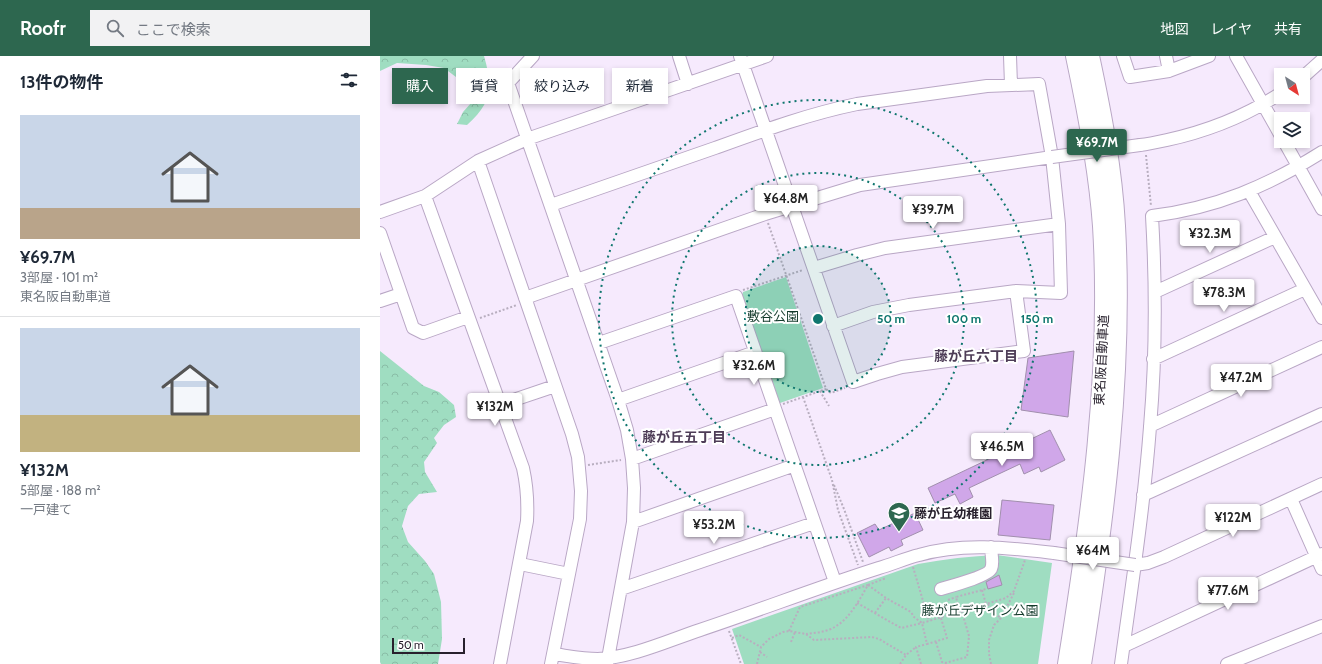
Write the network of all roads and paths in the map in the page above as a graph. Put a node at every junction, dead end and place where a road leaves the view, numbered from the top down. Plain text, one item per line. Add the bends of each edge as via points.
1 (534, 56) edge
2 (679, 56) edge
3 (767, 56) edge
4 (1010, 56) edge
5 (1075, 56) edge
6 (1090, 56) edge
7 (1123, 56) edge
8 (1166, 56) edge
9 (1209, 56) edge
10 (1236, 56) edge
11 (741, 60) edge
12 (1322, 60) edge
13 (1170, 71) junction
14 (1310, 71) edge
15 (688, 84) junction
16 (1011, 85) junction
17 (1274, 97) edge
18 (1263, 104) junction
19 (1274, 124) edge
20 (766, 130) junction
21 (527, 139) junction
22 (1288, 148) edge
23 (1143, 149) junction
24 (1322, 152) edge
25 (1052, 157) junction
26 (478, 162) junction
27 (1298, 167) junction
28 (1249, 191) junction
29 (425, 196) junction
30 (550, 205) junction
31 (792, 205) junction
32 (1322, 209) edge
33 (380, 212) edge
34 (1152, 216) junction
35 (768, 222) dead end
36 (1059, 224) junction
37 (380, 233) edge
38 (1275, 237) junction
39 (814, 267) junction
40 (787, 275) junction
41 (576, 280) junction
42 (1305, 289) junction
43 (1016, 291) junction
44 (1155, 292) junction
45 (401, 294) junction
46 (736, 296) junction
47 (380, 301) edge
48 (523, 301) junction
49 (1322, 318) edge
50 (469, 320) junction
51 (833, 326) junction
52 (599, 343) junction
53 (1322, 347) edge
54 (756, 352) junction
55 (1153, 359) junction
56 (853, 382) junction
57 (555, 386) junction
58 (826, 389) junction
59 (820, 391) junction
60 (803, 397) junction
61 (618, 400) junction
62 (499, 405) junction
63 (829, 406) dead end
64 (775, 408) junction
65 (1322, 414) edge
66 (1150, 426) junction
67 (632, 459) junction
68 (586, 465) dead end
69 (795, 465) junction
70 (832, 480) junction
71 (1322, 484) edge
72 (1143, 495) junction
73 (1291, 499) junction
74 (633, 522) junction
75 (814, 523) junction
76 (991, 547) junction
77 (1320, 555) edge
78 (1026, 557) dead end
79 (862, 562) dead end
80 (520, 564) junction
81 (912, 564) dead end
82 (1135, 565) junction
83 (859, 568) dead end
84 (1322, 569) edge
85 (569, 574) junction
86 (889, 577) dead end
87 (835, 582) junction
88 (868, 585) junction
89 (621, 589) junction
90 (942, 589) dead end
91 (986, 589) dead end
92 (982, 590) junction
93 (1014, 592) junction
94 (956, 597) junction
95 (886, 598) junction
96 (948, 600) dead end
97 (857, 603) junction
98 (987, 604) junction
99 (961, 612) junction
100 (875, 614) junction
101 (941, 618) junction
102 (1001, 618) junction
103 (929, 621) junction
104 (922, 623) junction
105 (1322, 626) edge
106 (728, 628) dead end
107 (789, 631) junction
108 (795, 632) junction
109 (806, 634) junction
110 (732, 638) junction
111 (791, 642) dead end
112 (936, 642) junction
113 (927, 644) junction
114 (1124, 646) junction
115 (761, 647) junction
116 (916, 647) junction
117 (760, 652) junction
118 (906, 655) junction
119 (768, 657) dead end
120 (552, 659) edge
121 (607, 661) edge
122 (500, 664) edge
123 (741, 664) edge
124 (757, 664) edge
125 (900, 664) edge
126 (921, 664) edge
127 (991, 664) edge
128 (1067, 664) edge
129 (1082, 664) edge
130 (1121, 664) edge
131 (1227, 664) edge

1 - 21 street via 508,83
2 - 15 street
3 - 11 street
4 - 16 street
5 - 128 highway, 東名阪自動車道 via 1096,172 1102,226 1103,283 1102,348 1094,466 1082,571
6 - 129 highway, 東名阪自動車道 via 1111,170 1118,292 1115,405 1096,572
7 - 13 street via 1130,77
8 - 13 street
9 - 13 street
10 - 18 street
11 - 15 street
11 - 20 street
12 - 14 street
15 - 21 street
16 - 20 street via 857,104
16 - 25 street via 1039,84
17 - 18 street
18 - 19 street
18 - 23 street via 1228,122
20 - 30 street
20 - 31 street
21 - 26 street
21 - 30 street
22 - 27 street
23 - 25 street, bridge
23 - 34 path
24 - 27 street
25 - 31 street via 860,185
25 - 36 street
26 - 29 street
26 - 48 street
27 - 28 street
27 - 32 street
28 - 34 street via 1202,206
28 - 38 street
29 - 33 street
29 - 50 street
30 - 41 street
31 - 39 street
31 - 41 street
34 - 44 street
35 - 40 path
36 - 39 street via 884,248
36 - 43 street via 1061,293
37 - 45 street
38 - 42 street
38 - 44 street
39 - 40 path
39 - 51 street
40 - 46 path via 742,291
40 - 58 path
41 - 48 street
41 - 52 street
42 - 49 street
42 - 55 street
43 - 51 street via 909,305 873,312
43 - 56 street via 1024,351 902,367
44 - 55 street
45 - 47 street
45 - 50 street via 413,328 423,333
46 - 52 street
46 - 54 street
48 - 50 path
48 - 57 street
50 - 62 street
51 - 56 street
52 - 61 street
53 - 66 street
54 - 61 street
54 - 64 street
55 - 66 street
56 - 58 path via 831,393
57 - 62 street
57 - 85 street via 578,457 581,491 580,519
58 - 59 path
59 - 60 path
59 - 63 path
60 - 64 path
60 - 70 path
61 - 67 street
62 - 80 street via 523,468 527,490 527,521
64 - 67 street
64 - 69 street
65 - 72 street
66 - 72 street
67 - 68 path
67 - 74 street
69 - 74 street
69 - 75 street
70 - 79 path
70 - 83 path via 838,510
71 - 73 street
72 - 82 street
73 - 77 street
73 - 82 street via 1164,557
74 - 89 street
75 - 87 street
75 - 89 street
76 - 82 street, bridge via 1020,548
76 - 87 street via 956,548 919,555
76 - 90 street via 990,572
77 - 84 street
77 - 114 street
78 - 93 path
80 - 85 street
80 - 122 street
81 - 103 path
82 - 114 street
85 - 120 street
86 - 88 path
87 - 121 street
88 - 95 path
88 - 97 path
88 - 107 path via 800,607
89 - 121 street
91 - 92 path
92 - 94 path
92 - 98 path
93 - 98 path via 1006,598
93 - 102 path
94 - 96 path
94 - 99 path
95 - 100 path
95 - 104 path via 910,612
97 - 100 path
97 - 109 path via 845,619 833,628
98 - 99 path
98 - 102 path via 992,612
99 - 101 path
99 - 112 path via 969,636 967,657 942,662
100 - 104 path via 900,628
101 - 103 path
101 - 112 path via 947,638
102 - 127 path via 994,625 989,640
103 - 104 path
104 - 113 path
105 - 131 street
106 - 110 path
107 - 108 path
107 - 115 path via 775,636
108 - 109 path
108 - 111 path
109 - 118 path via 814,640 879,638
110 - 115 path via 739,635
110 - 123 path
112 - 113 path
113 - 116 path
114 - 130 street
115 - 117 path
116 - 118 path
116 - 126 path
117 - 119 path
117 - 124 path
118 - 125 path
120 - 121 street

